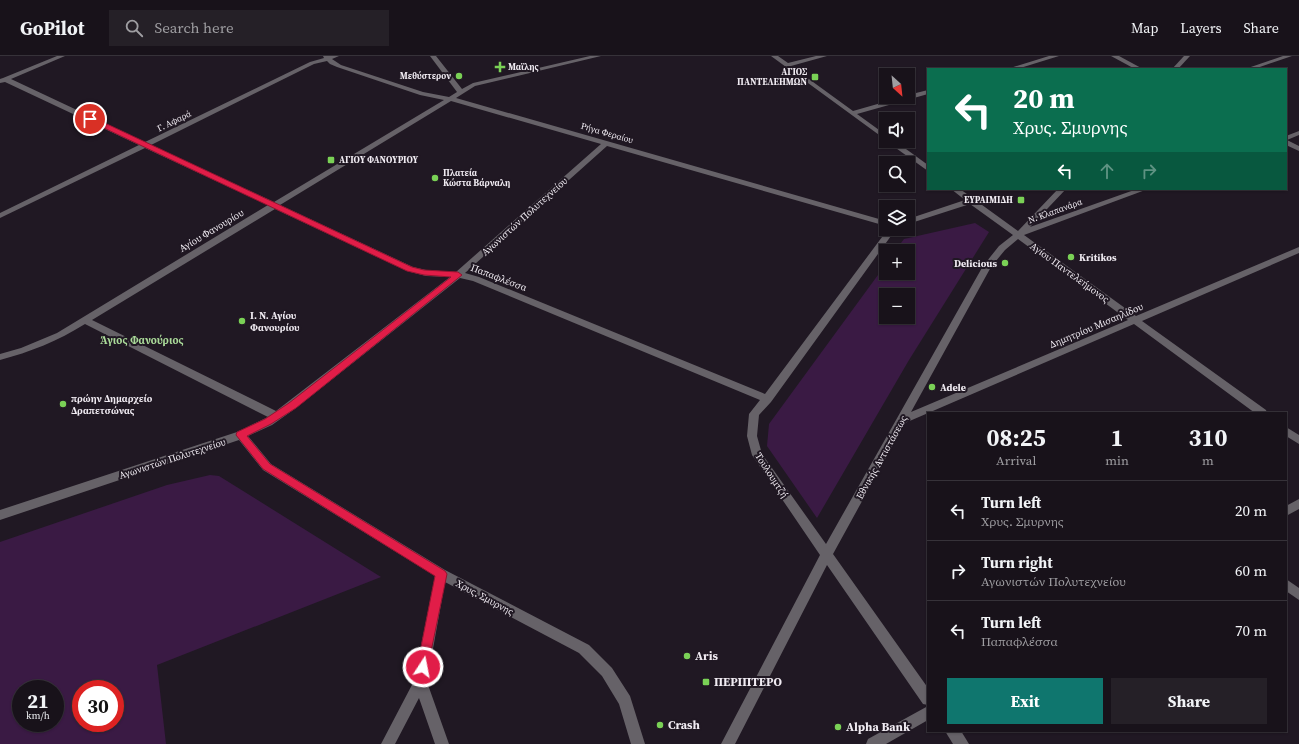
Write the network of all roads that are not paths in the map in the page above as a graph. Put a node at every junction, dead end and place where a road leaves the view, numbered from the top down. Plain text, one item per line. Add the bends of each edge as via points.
1 (62, 56) edge
2 (336, 56) edge
3 (433, 56) edge
4 (598, 56) edge
5 (774, 56) edge
6 (824, 56) edge
7 (1056, 56) edge
8 (1114, 56) edge
9 (1188, 56) edge
10 (1289, 56) edge
11 (326, 57) edge
12 (787, 65) junction
13 (1014, 68) edge
14 (1138, 68) edge
15 (1176, 68) edge
16 (1251, 68) edge
17 (2, 80) edge
18 (461, 92) junction
19 (927, 92) edge
20 (449, 99) junction
21 (852, 113) junction
22 (879, 133) edge
23 (1299, 133) edge
24 (1287, 138) edge
25 (606, 143) junction
26 (1287, 143) edge
27 (146, 145) junction
28 (901, 148) edge
29 (1299, 149) edge
30 (924, 163) edge
31 (955, 190) edge
32 (1061, 190) edge
33 (1141, 190) edge
34 (971, 202) junction
35 (273, 205) junction
36 (0, 216) edge
37 (915, 220) edge
38 (879, 222) edge
39 (1018, 234) junction
40 (887, 236) edge
41 (1299, 250) edge
42 (458, 275) junction
43 (84, 320) junction
44 (1134, 320) junction
45 (0, 357) edge
46 (767, 399) junction
47 (1261, 412) edge
48 (276, 416) junction
49 (902, 420) junction
50 (1287, 432) edge
51 (241, 435) junction
52 (1299, 440) edge
53 (1299, 504) edge
54 (1287, 510) edge
55 (0, 515) edge
56 (827, 554) junction
57 (441, 574) junction
58 (1287, 585) edge
59 (1299, 595) edge
60 (420, 682) junction
61 (927, 698) edge
62 (927, 714) edge
63 (953, 732) edge
64 (388, 744) edge
65 (442, 744) edge
66 (638, 744) edge
67 (728, 744) edge
68 (873, 744) edge
69 (962, 744) edge

1 - 17 street
2 - 11 street, Γ. Αφαρά
3 - 18 street
4 - 18 street, Αγίου Φανουρίου via 480,83
5 - 12 street
6 - 12 street
7 - 13 street
8 - 14 street
9 - 15 street
10 - 16 street
11 - 20 street, Ρήγα Φεραίου via 339,66 422,94
11 - 27 street, Γ. Αφαρά
12 - 21 street
17 - 27 street, Παπαφλέσσα
18 - 20 street, Αγίου Φανουρίου
19 - 21 street
20 - 25 street, Ρήγα Φεραίου
20 - 35 street, Αγίου Φανουρίου
21 - 22 street
23 - 24 street
25 - 38 street, Ρήγα Φεραίου
25 - 42 street, Αγωνιστών Πολυτεχνείου
26 - 29 street
27 - 35 street, Παπαφλέσσα
27 - 36 street, Γ. Αφαρά
28 - 30 street
31 - 34 street, Αγίου Παντελεήμονος
32 - 39 street, Εθνικής Αντιστάσεως
33 - 39 street, Ν. Κλαπανάρα
34 - 37 street
34 - 39 street, Αγίου Παντελεήμονος
35 - 42 street, Παπαφλέσσα via 410,269 424,273
35 - 43 street, Αγίου Φανουρίου
39 - 44 street, Αγίου Παντελεήμονος
39 - 49 street, Εθνικής Αντιστάσεως via 987,266
40 - 46 street, Τουλουμτζή
41 - 44 street, Δημητρίου Μισαηλίδου
42 - 46 street, Παπαφλέσσα via 476,279
42 - 48 street, Αγωνιστών Πολυτεχνείου
43 - 45 street, Αγίου Φανουρίου via 60,335
43 - 48 street
44 - 47 street, Αγίου Παντελεήμονος
44 - 49 street, Δημητρίου Μισαηλίδου
46 - 56 street, Τουλουμτζή via 754,414 752,436 757,455
48 - 51 street, Αγωνιστών Πολυτεχνείου
49 - 56 street, Εθνικής Αντιστάσεως
50 - 52 street
51 - 55 street, Αγωνιστών Πολυτεχνείου
51 - 57 street, Χρυς. Σμυρνης via 266,467
53 - 54 street
56 - 61 street, Τουλουμτζή
56 - 67 street, Εθνικής Αντιστάσεως
57 - 60 street
57 - 66 street, Χρυς. Σμυρνης via 584,649 607,672 625,701
58 - 59 street
60 - 64 street
60 - 65 street
62 - 68 street
63 - 69 street

